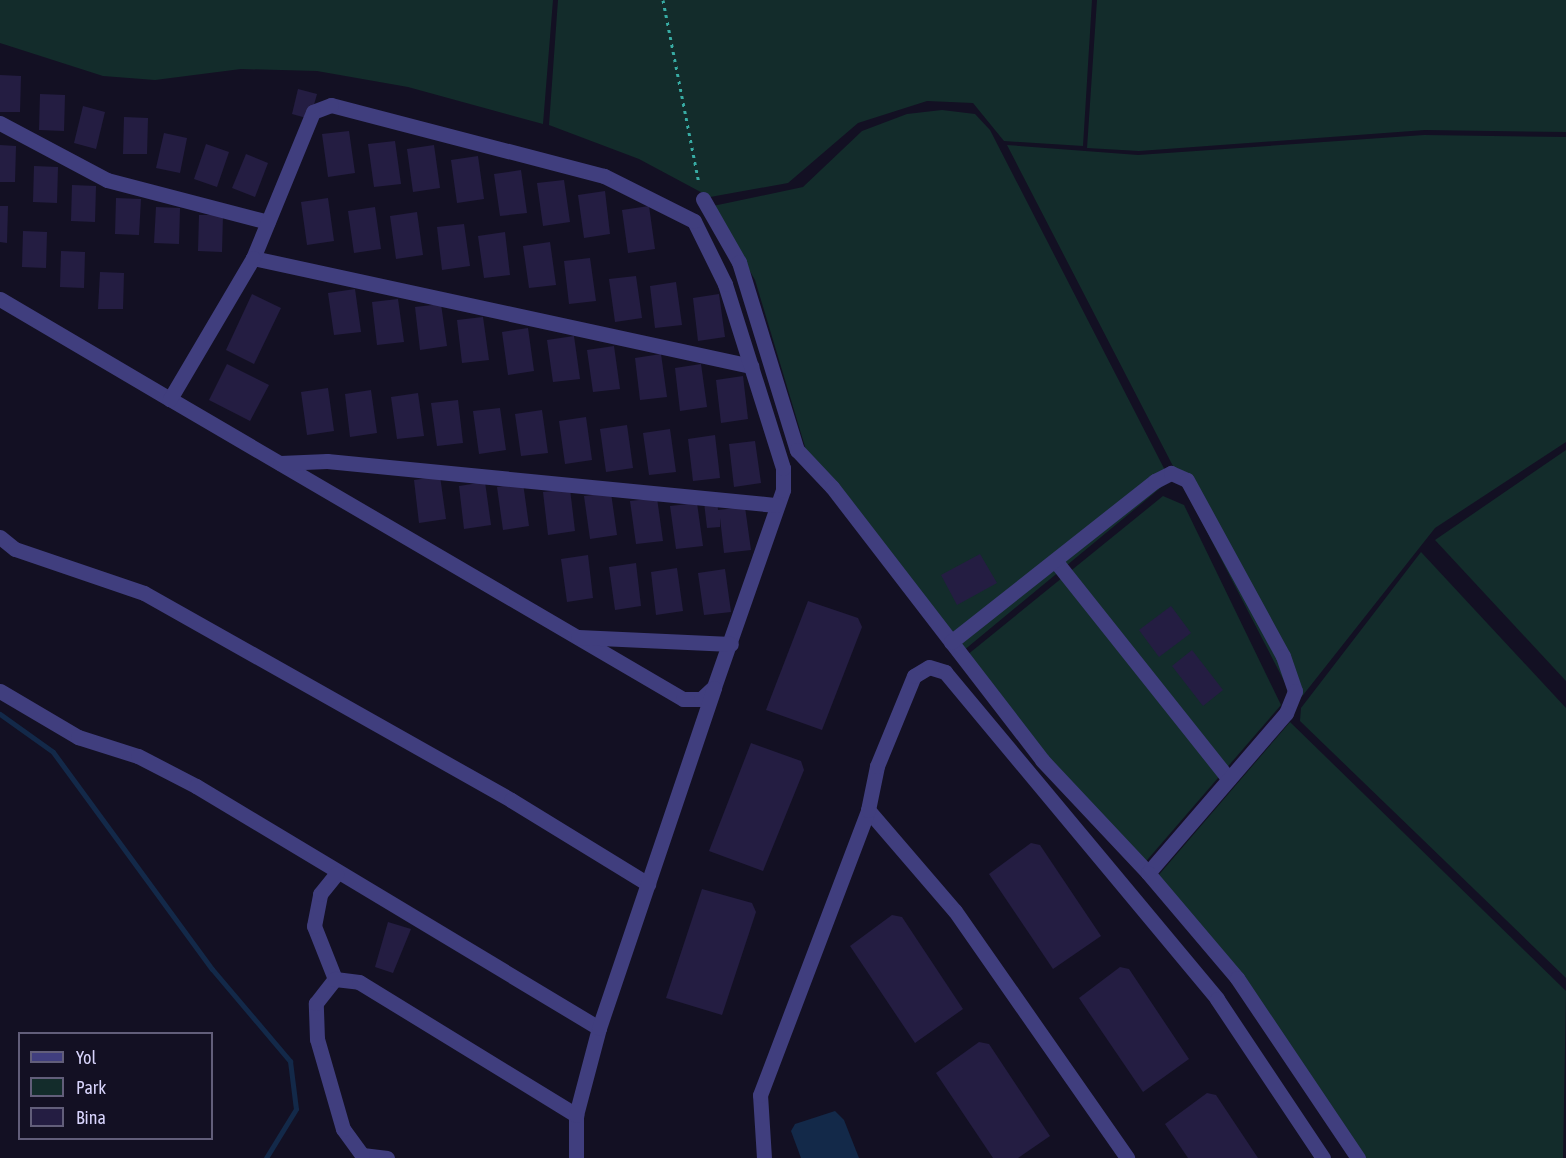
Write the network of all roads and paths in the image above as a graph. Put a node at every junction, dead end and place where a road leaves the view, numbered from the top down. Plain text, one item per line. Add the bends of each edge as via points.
1 (663, 0) edge
2 (0, 123) edge
3 (703, 200) joint
4 (268, 222) junction
5 (253, 258) junction
6 (0, 299) edge
7 (751, 366) junction
8 (170, 399) junction
9 (280, 463) junction
10 (777, 505) junction
11 (0, 537) edge
12 (1057, 563) junction
13 (576, 637) junction
14 (951, 642) junction
15 (731, 644) junction
16 (714, 687) junction
17 (0, 691) edge
18 (1229, 779) junction
19 (868, 810) junction
20 (1148, 873) junction
21 (336, 874) junction
22 (648, 884) junction
23 (335, 979) junction
24 (599, 1028) junction
25 (576, 1115) junction
26 (387, 1158) edge
27 (576, 1158) edge
28 (764, 1158) edge
29 (1127, 1158) edge
30 (1323, 1158) edge
31 (1358, 1158) edge

1 - 3 path
2 - 4 street via 106,180
3 - 14 street via 739,262 797,450
4 - 5 street
4 - 7 street via 313,112 331,105 576,168 676,208 694,221 714,254
5 - 7 street
5 - 8 street
6 - 8 street
7 - 10 street via 783,468 783,490
8 - 9 street
9 - 10 street via 327,461
9 - 13 street
10 - 15 street
11 - 22 street via 15,549 144,593 511,800
12 - 14 street
12 - 18 street
12 - 18 street via 1155,481 1171,473 1186,480 1283,656 1295,691 1286,713
13 - 15 street
13 - 16 street via 683,699 700,699
14 - 20 street via 1042,760
15 - 16 street
16 - 22 street
17 - 21 street via 78,737 138,756 196,786
18 - 20 street
19 - 28 street via 760,1095
19 - 29 street via 955,911
19 - 30 street via 877,766 914,676 929,666 945,672 1217,999
20 - 31 street via 1237,978
21 - 23 street via 320,894 314,926
21 - 24 street
22 - 24 street
23 - 25 street via 359,982
23 - 26 street via 315,1004 317,1039 343,1129 362,1155
24 - 25 street
25 - 27 street

